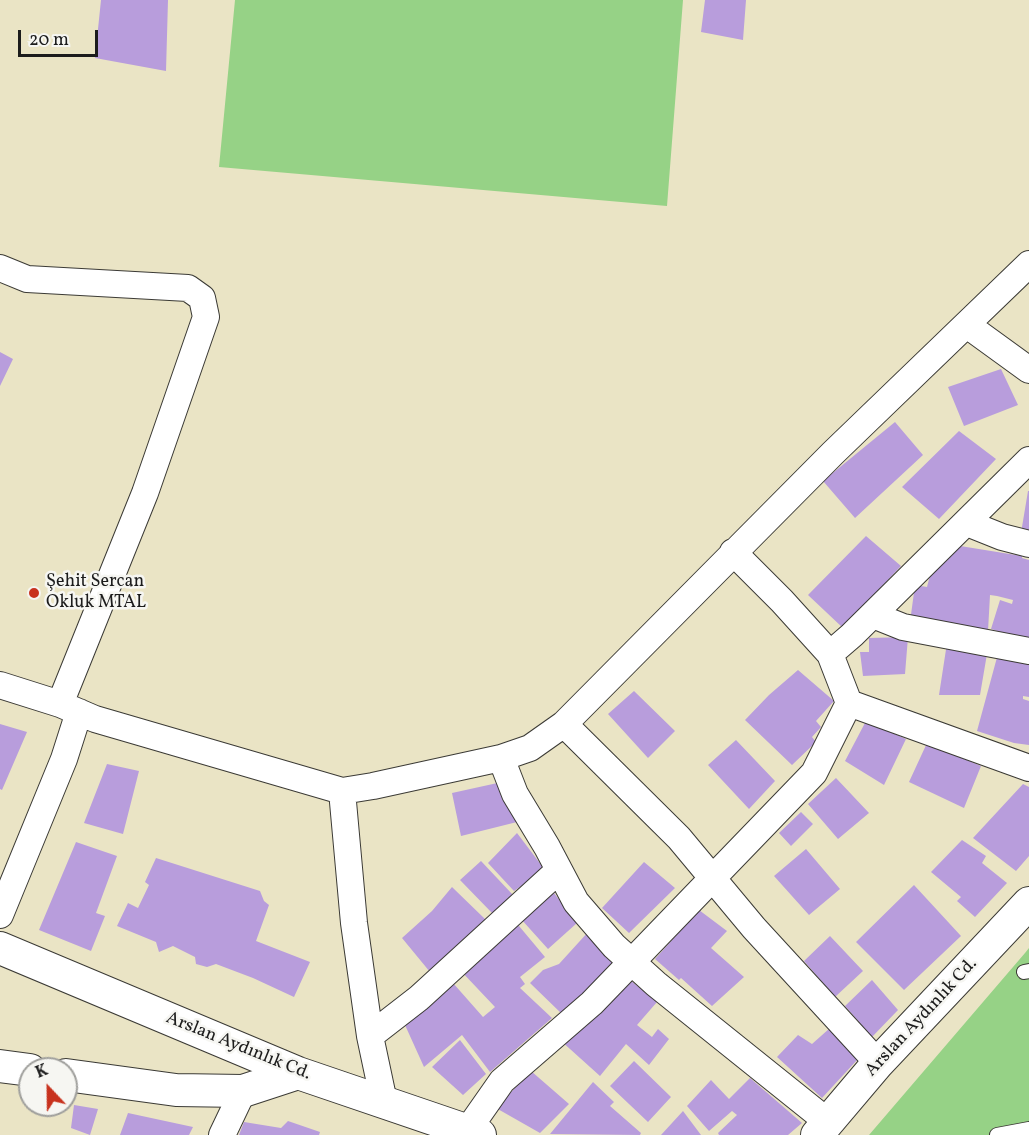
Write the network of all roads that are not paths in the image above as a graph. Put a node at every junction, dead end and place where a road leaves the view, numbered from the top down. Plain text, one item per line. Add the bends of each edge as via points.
1 (1029, 264) edge
2 (0, 268) edge
3 (966, 325) junction
4 (1029, 370) edge
5 (1029, 460) edge
6 (967, 523) junction
7 (1029, 544) edge
8 (733, 552) junction
9 (873, 615) junction
10 (1029, 651) edge
11 (830, 654) junction
12 (0, 685) edge
13 (849, 703) junction
14 (69, 708) junction
15 (564, 724) junction
16 (501, 758) junction
17 (1029, 768) edge
18 (342, 790) junction
19 (559, 870) junction
20 (711, 879) junction
21 (1029, 903) edge
22 (0, 915) edge
23 (0, 948) edge
24 (631, 961) junction
25 (370, 1036) junction
26 (878, 1063) junction
27 (0, 1066) edge
28 (18, 1068) edge
29 (298, 1073) junction
30 (78, 1077) edge
31 (243, 1091) junction
32 (384, 1102) junction
33 (822, 1129) edge
34 (1029, 1129) edge
35 (473, 1133) edge
36 (222, 1135) edge
37 (997, 1135) edge

1 - 3 street
2 - 14 street via 27,279 188,288 202,298 206,317
3 - 4 street
3 - 8 street
5 - 6 street
6 - 7 street
6 - 9 street
8 - 11 street
8 - 15 street
9 - 10 street via 903,627
9 - 11 street
11 - 13 street
12 - 14 street
13 - 17 street
13 - 20 street via 814,773
14 - 18 street via 95,719
14 - 22 street via 64,759
15 - 16 street via 530,748
15 - 20 street via 679,838
16 - 18 street
16 - 19 street via 515,794
18 - 25 street via 354,923
19 - 24 street via 576,902
19 - 25 street via 419,998
20 - 24 street
20 - 26 street
21 - 26 street, Arslan Aydınlık Cd.
23 - 29 street, Arslan Aydınlık Cd.
24 - 33 street
24 - 35 street via 592,1003 502,1081
25 - 32 street
26 - 33 street, Arslan Aydınlık Cd.
27 - 28 street
29 - 31 street
29 - 32 street, Arslan Aydınlık Cd.
30 - 31 street via 176,1090
31 - 36 street
32 - 35 street, Arslan Aydınlık Cd.
34 - 37 lane

